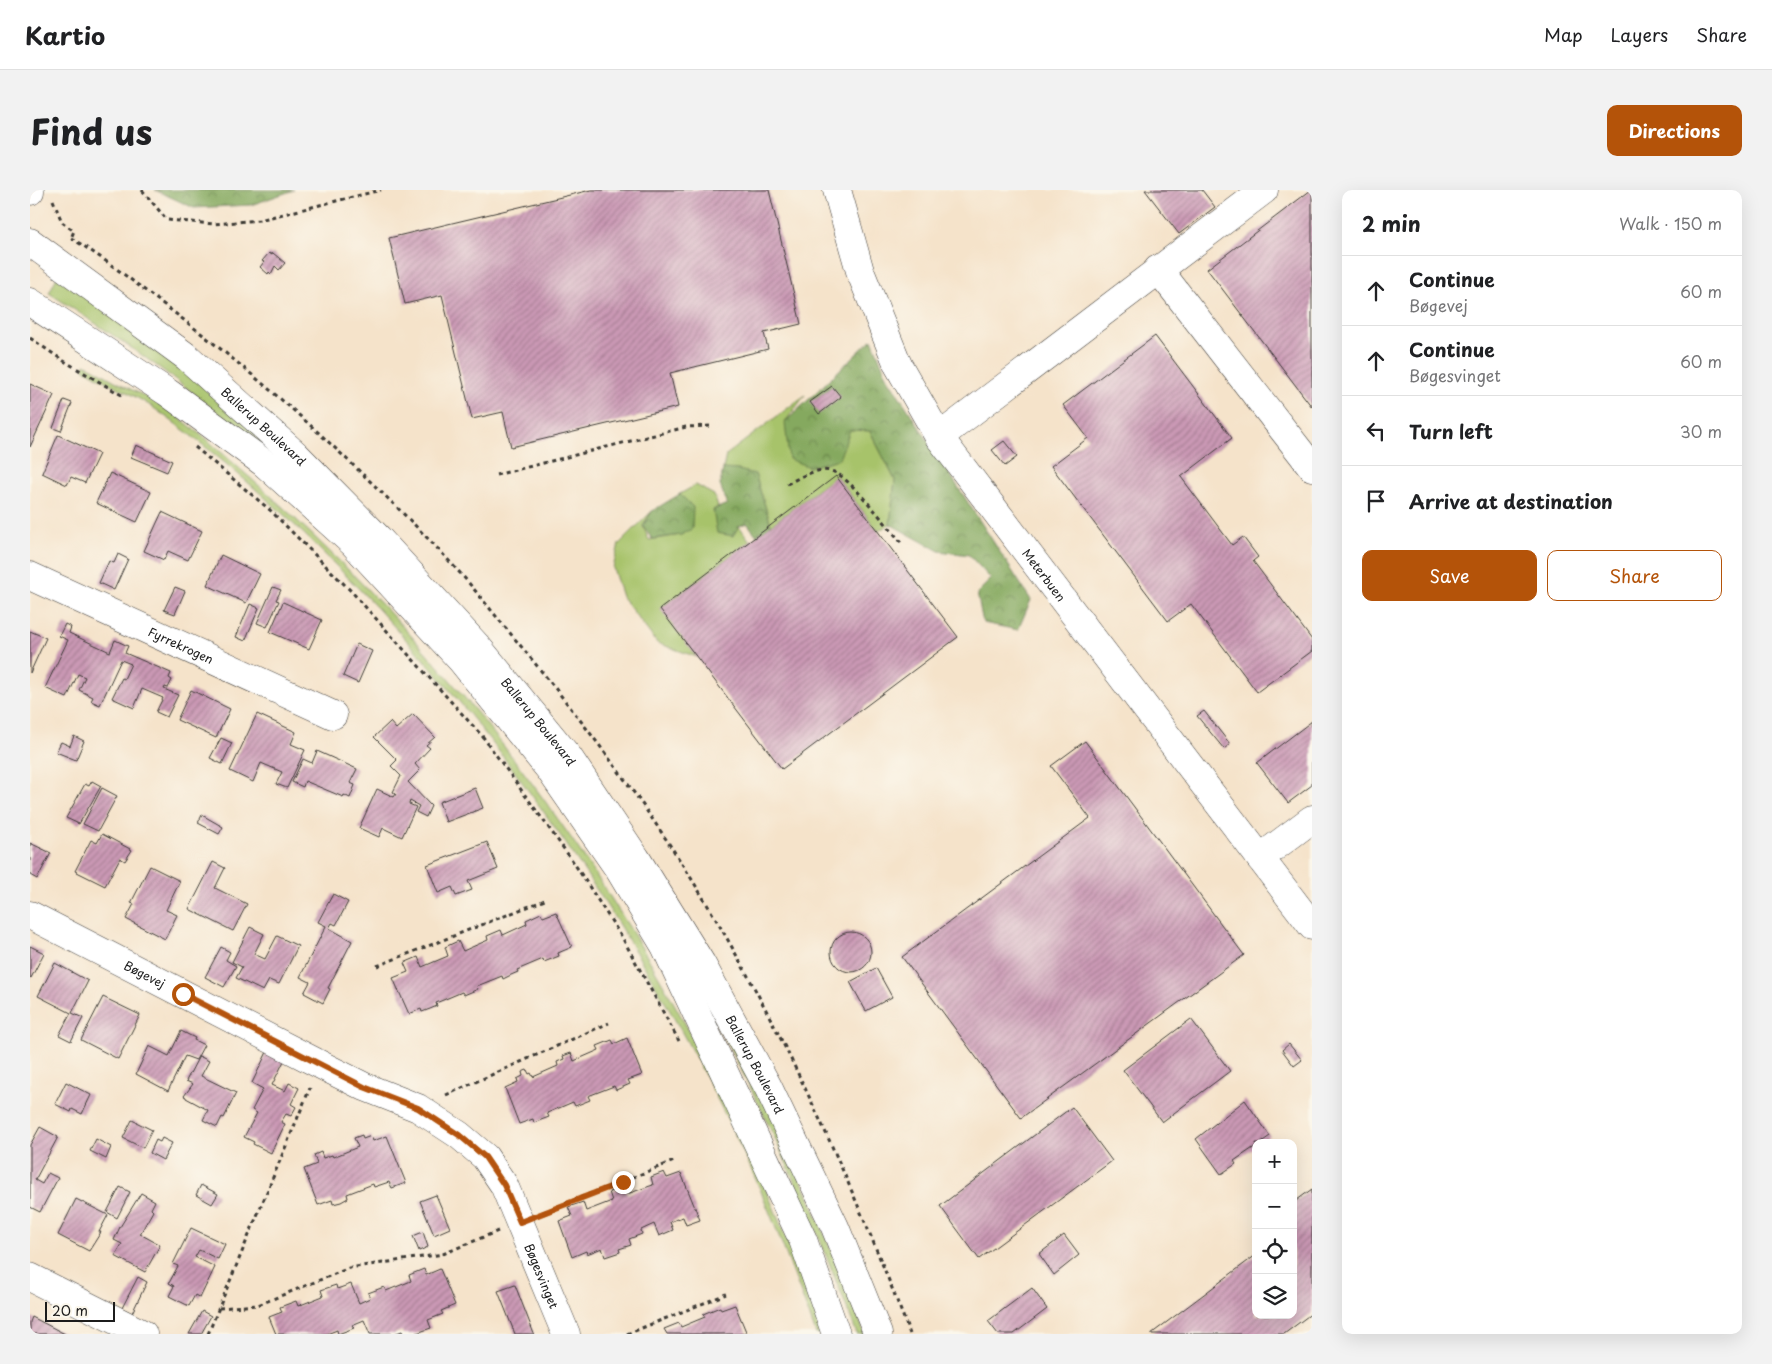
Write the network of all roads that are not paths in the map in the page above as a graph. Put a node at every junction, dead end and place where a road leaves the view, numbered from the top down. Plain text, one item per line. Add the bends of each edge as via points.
1 (837, 190) edge
2 (1264, 190) edge
3 (30, 242) edge
4 (1158, 269) junction
5 (30, 302) edge
6 (939, 437) junction
7 (1312, 467) edge
8 (30, 576) edge
9 (332, 716) dead end
10 (1312, 819) edge
11 (1260, 858) junction
12 (30, 915) edge
13 (1312, 926) edge
14 (364, 1087) joint
15 (30, 1277) edge
16 (143, 1334) edge
17 (566, 1334) edge
18 (836, 1334) edge
19 (878, 1334) edge

1 - 6 street, Meterbuen via 860,271 898,365
2 - 4 street
3 - 19 street, Ballerup Boulevard via 187,357 296,455 476,645 569,758 701,963 768,1087 835,1227
4 - 6 street
4 - 7 street
5 - 18 street, Ballerup Boulevard via 167,392 264,463 353,543 462,660 550,770 620,871 665,946 803,1240
6 - 11 street, Meterbuen
8 - 9 street, Fyrrekrogen
10 - 11 street
11 - 13 street, Meterbuen
12 - 14 street, Bøgevej
14 - 17 street, Bøgesvinget via 418,1108 485,1157 504,1185
15 - 16 street

